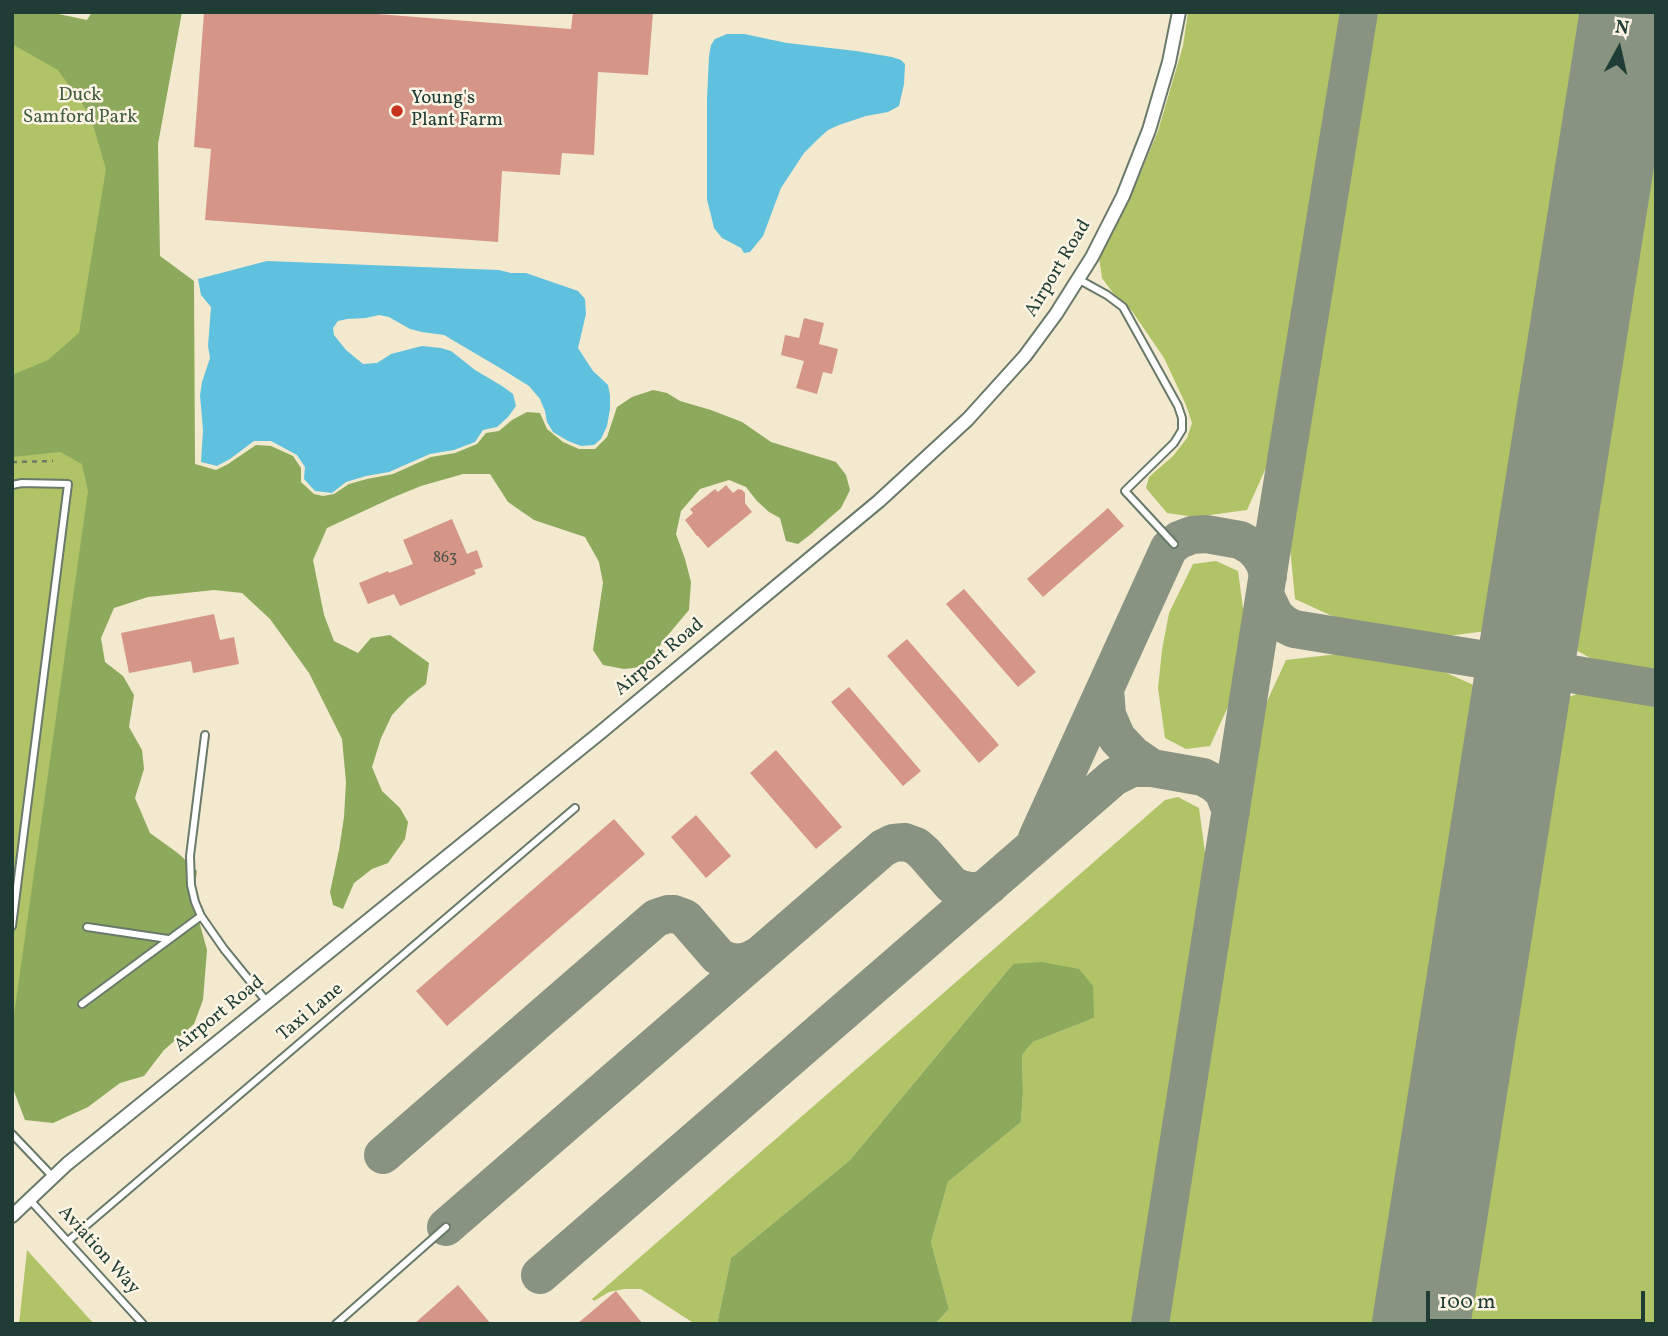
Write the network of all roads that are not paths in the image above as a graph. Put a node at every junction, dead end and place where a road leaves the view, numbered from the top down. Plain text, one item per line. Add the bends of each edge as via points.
1 (1179, 12) edge
2 (1078, 279) junction
3 (12, 485) edge
4 (1174, 544) dead end
5 (205, 735) dead end
6 (575, 808) dead end
7 (201, 916) junction
8 (12, 926) edge
9 (87, 927) dead end
10 (169, 939) junction
11 (267, 1002) junction
12 (82, 1004) dead end
13 (12, 1135) edge
14 (53, 1177) junction
15 (30, 1200) junction
16 (12, 1216) edge
17 (446, 1227) dead end
18 (68, 1241) junction
19 (143, 1324) edge
20 (337, 1324) edge

1 - 2 street, Airport Road via 1149,130 1123,196
2 - 4 lane via 1123,307 1178,406 1182,430 1174,443 1125,491
2 - 11 street, Airport Road via 1025,356 968,419 879,500
3 - 8 lane via 68,484
5 - 7 lane via 190,856 193,894
6 - 18 lane, Taxi Lane
7 - 10 lane
7 - 11 lane
9 - 10 lane
10 - 12 lane
11 - 14 street, Airport Road
13 - 14 lane
14 - 15 street, Airport Road
15 - 16 street, Airport Road
15 - 18 lane, Aviation Way
17 - 20 lane
18 - 19 lane, Aviation Way

